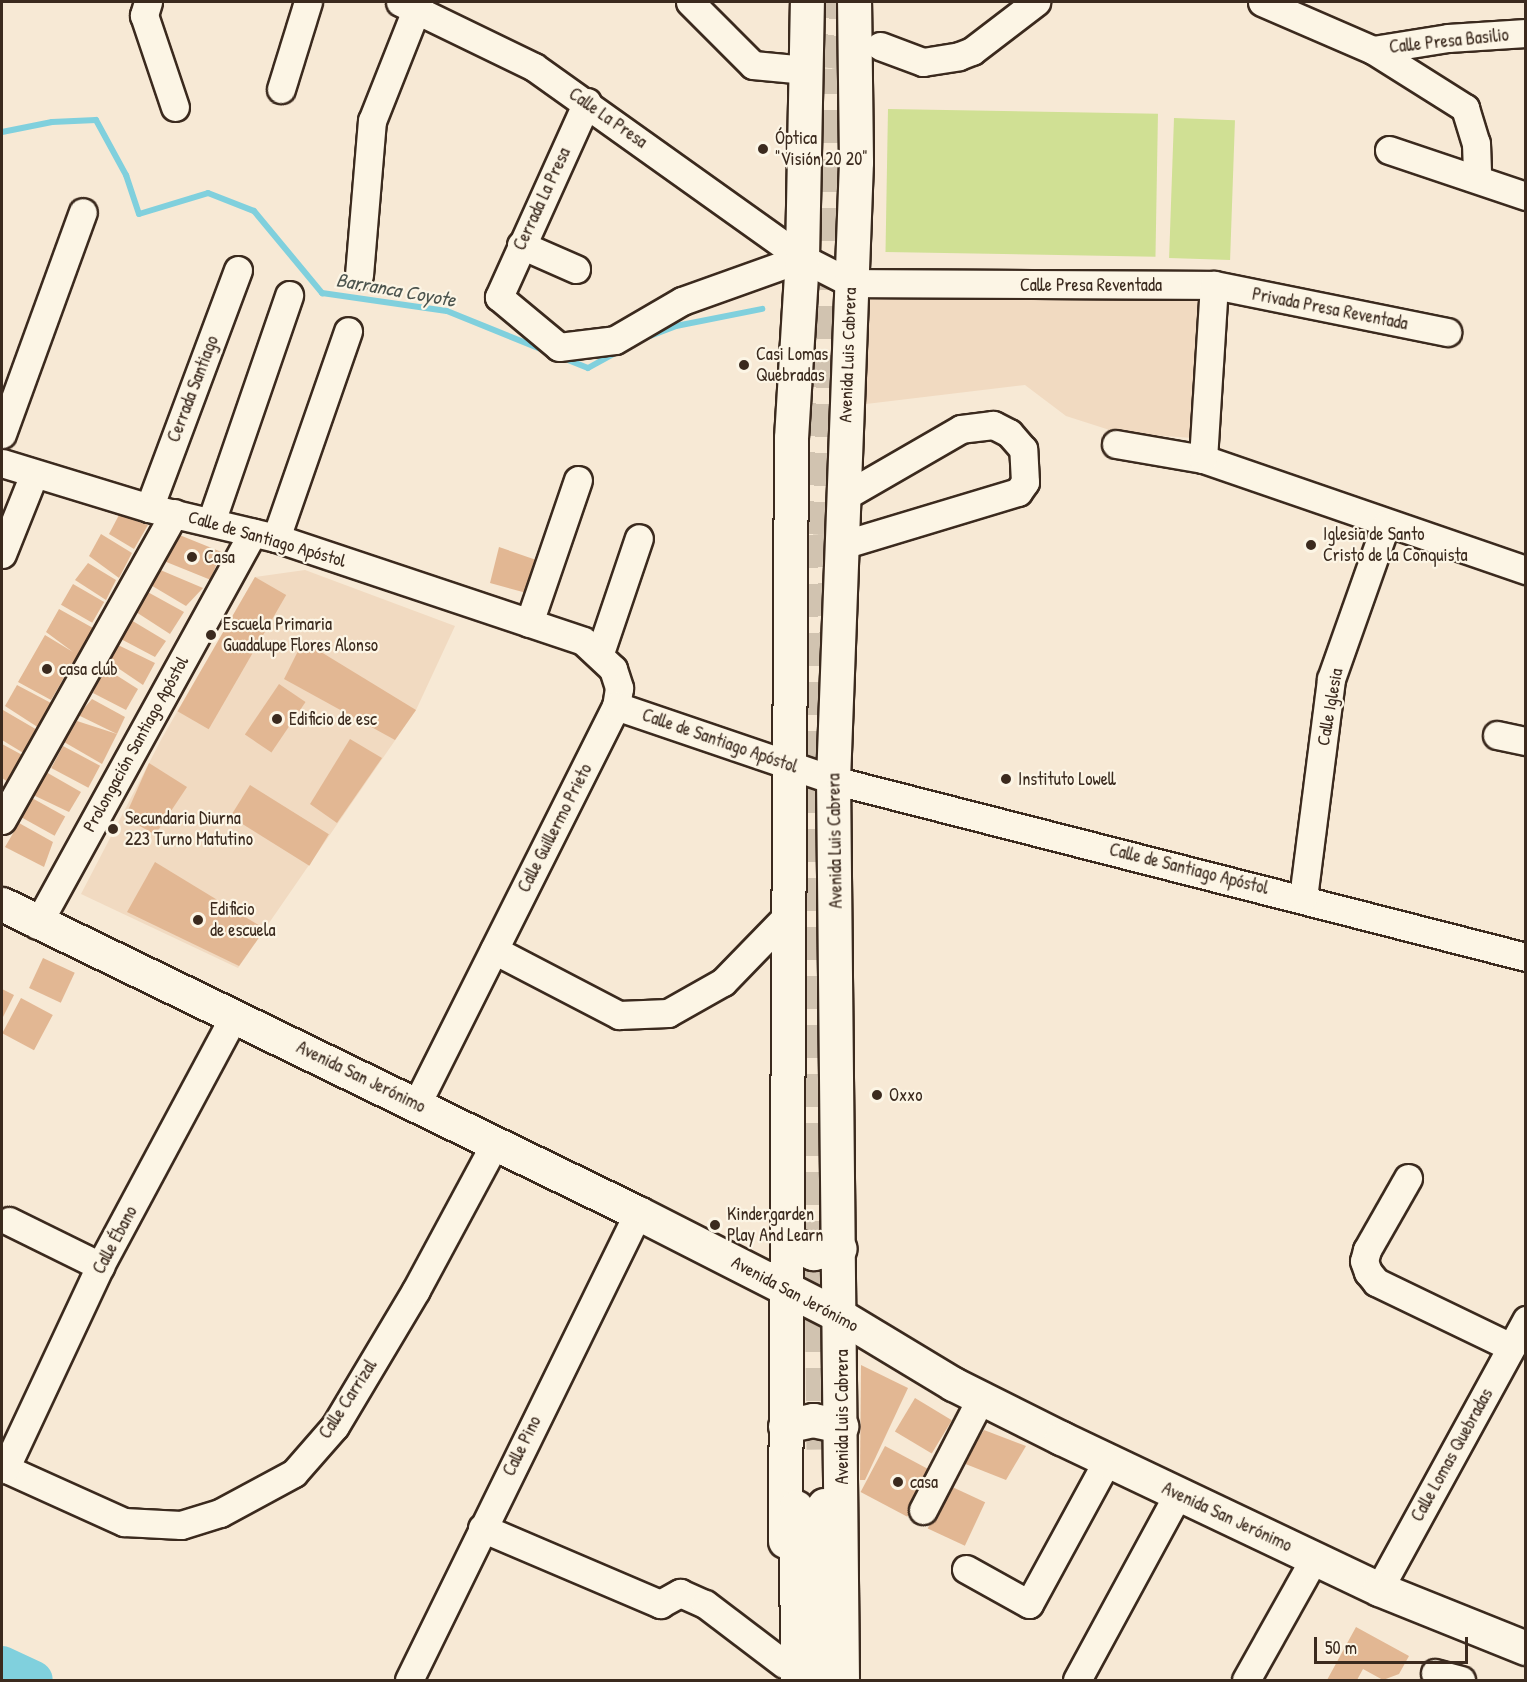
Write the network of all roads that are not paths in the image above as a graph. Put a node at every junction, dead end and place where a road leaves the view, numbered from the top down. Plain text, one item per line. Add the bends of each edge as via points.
1 (147, 2) edge
2 (308, 2) edge
3 (690, 2) edge
4 (807, 2) edge
5 (854, 2) edge
6 (1036, 2) edge
7 (1262, 2) edge
8 (412, 4) edge
9 (1526, 33) edge
10 (880, 46) dead end
11 (1372, 50) junction
12 (806, 70) junction
13 (281, 89) dead end
14 (587, 102) junction
15 (175, 107) dead end
16 (1389, 150) dead end
17 (1477, 177) junction
18 (1526, 196) edge
19 (83, 212) dead end
20 (520, 245) junction
21 (802, 258) junction
22 (576, 269) dead end
23 (238, 270) dead end
24 (359, 275) dead end
25 (851, 283) junction
26 (1214, 285) junction
27 (289, 295) dead end
28 (348, 332) dead end
29 (1447, 332) dead end
30 (2, 434) edge
31 (1116, 444) dead end
32 (1203, 459) junction
33 (2, 464) edge
34 (34, 474) junction
35 (578, 480) dead end
36 (843, 496) junction
37 (161, 511) junction
38 (211, 522) junction
39 (1386, 524) junction
40 (265, 535) junction
41 (639, 538) dead end
42 (842, 545) junction
43 (2, 551) edge
44 (1526, 570) edge
45 (529, 623) junction
46 (600, 653) junction
47 (616, 706) junction
48 (1497, 735) dead end
49 (1526, 741) edge
50 (788, 764) junction
51 (833, 780) junction
52 (2, 820) edge
53 (1303, 898) junction
54 (2, 904) edge
55 (789, 914) junction
56 (37, 925) junction
57 (494, 951) junction
58 (1526, 957) edge
59 (234, 1016) junction
60 (417, 1104) junction
61 (495, 1143) junction
62 (1408, 1178) dead end
63 (638, 1214) junction
64 (9, 1221) dead end
65 (787, 1241) junction
66 (840, 1248) junction
67 (100, 1266) junction
68 (786, 1288) junction
69 (842, 1317) junction
70 (1526, 1320) edge
71 (1511, 1347) junction
72 (981, 1398) junction
73 (785, 1426) junction
74 (842, 1426) junction
75 (1107, 1461) junction
76 (3, 1468) edge
77 (1178, 1494) junction
78 (923, 1510) dead end
79 (482, 1528) junction
80 (1314, 1559) junction
81 (966, 1569) dead end
82 (1379, 1590) junction
83 (1526, 1648) edge
84 (1435, 1673) dead end
85 (788, 1675) edge
86 (409, 1680) edge
87 (825, 1680) edge
88 (842, 1680) edge
89 (1077, 1680) edge
90 (1246, 1680) edge
91 (1461, 1680) edge

1 - 15 street via 144,15
2 - 13 street
3 - 12 street via 753,65
4 - 12 main road
5 - 25 main road, Avenida Luis Cabrera via 856,162
6 - 10 street via 972,51 959,56 923,62
7 - 11 street, Calle Presa Basilio
8 - 14 street, Calle La Presa via 534,67
8 - 24 street via 372,121
9 - 11 street, Calle Presa Basilio via 1448,38
11 - 17 street, Calle Presa Basilio via 1465,108 1476,143
12 - 21 main road
14 - 20 street, Cerrada La Presa
14 - 21 street, Calle La Presa
16 - 17 street
17 - 18 street
19 - 30 street
20 - 21 street, Cerrada La Presa via 499,297 559,347 615,340 682,302
20 - 22 street
21 - 25 street, Calle Presa Reventada
21 - 50 main road via 791,438
23 - 37 street, Cerrada Santiago
25 - 26 street, Calle Presa Reventada
25 - 36 main road, Avenida Luis Cabrera
26 - 29 street, Privada Presa Reventada
26 - 32 street
27 - 38 street
28 - 40 street, Prolongación Santiago Apóstol
31 - 32 street
32 - 39 street
33 - 34 street, Calle de Santiago Apóstol
34 - 37 street, Calle de Santiago Apóstol
34 - 43 street
35 - 45 street
36 - 42 main road, Avenida Luis Cabrera
36 - 42 street via 961,429 993,425 1009,433 1023,449 1026,473 1018,492
37 - 38 street, Calle de Santiago Apóstol
37 - 52 street, Cerrada Santiago
38 - 40 street, Calle de Santiago Apóstol
39 - 44 street
39 - 53 street, Calle Iglesia via 1331,680
40 - 45 street, Calle de Santiago Apóstol
40 - 56 street, Prolongación Santiago Apóstol
41 - 46 street
42 - 51 main road, Avenida Luis Cabrera
45 - 46 street, Calle de Santiago Apóstol via 584,641
46 - 47 street, Calle de Santiago Apóstol via 613,669 619,688
47 - 50 street, Calle de Santiago Apóstol
47 - 57 street, Calle Guillermo Prieto
48 - 49 street
50 - 51 street, Calle de Santiago Apóstol
50 - 55 main road
51 - 53 street, Calle de Santiago Apóstol
51 - 66 main road, Avenida Luis Cabrera
53 - 58 street, Calle de Santiago Apóstol
54 - 56 main road, Avenida San Jerónimo
55 - 57 street via 723,982 668,1013 619,1015
55 - 65 main road
56 - 59 main road, Avenida San Jerónimo
57 - 60 street, Calle Guillermo Prieto
59 - 60 main road, Avenida San Jerónimo
59 - 67 street, Calle Ébano
60 - 61 main road, Avenida San Jerónimo
61 - 63 main road, Avenida San Jerónimo
61 - 76 street, Calle Carrizal via 416,1290 335,1426 294,1473 220,1513 182,1525 124,1522
62 - 71 street via 1367,1250 1364,1261 1368,1272 1376,1282
63 - 68 main road, Avenida San Jerónimo
63 - 79 street, Calle Pino
64 - 67 street
65 - 66 main road via 813,1253
65 - 68 main road
66 - 69 main road, Avenida Luis Cabrera
67 - 76 street, Calle Ébano
68 - 69 main road, Avenida San Jerónimo
68 - 73 main road
69 - 72 main road, Avenida San Jerónimo
69 - 74 main road, Avenida Luis Cabrera
70 - 71 street, Calle Lomas Quebradas
71 - 82 street, Calle Lomas Quebradas
72 - 75 main road, Avenida San Jerónimo
72 - 78 street
73 - 74 main road via 813,1420
73 - 85 main road
74 - 88 main road, Avenida Luis Cabrera
75 - 77 main road, Avenida San Jerónimo
75 - 81 street via 1029,1604
77 - 80 main road, Avenida San Jerónimo
77 - 89 street
79 - 85 street via 660,1604 680,1593 705,1604
79 - 86 street, Calle Pino
80 - 82 main road, Avenida San Jerónimo
80 - 90 street
82 - 83 main road, Avenida San Jerónimo
84 - 91 street
85 - 87 main road via 810,1506

